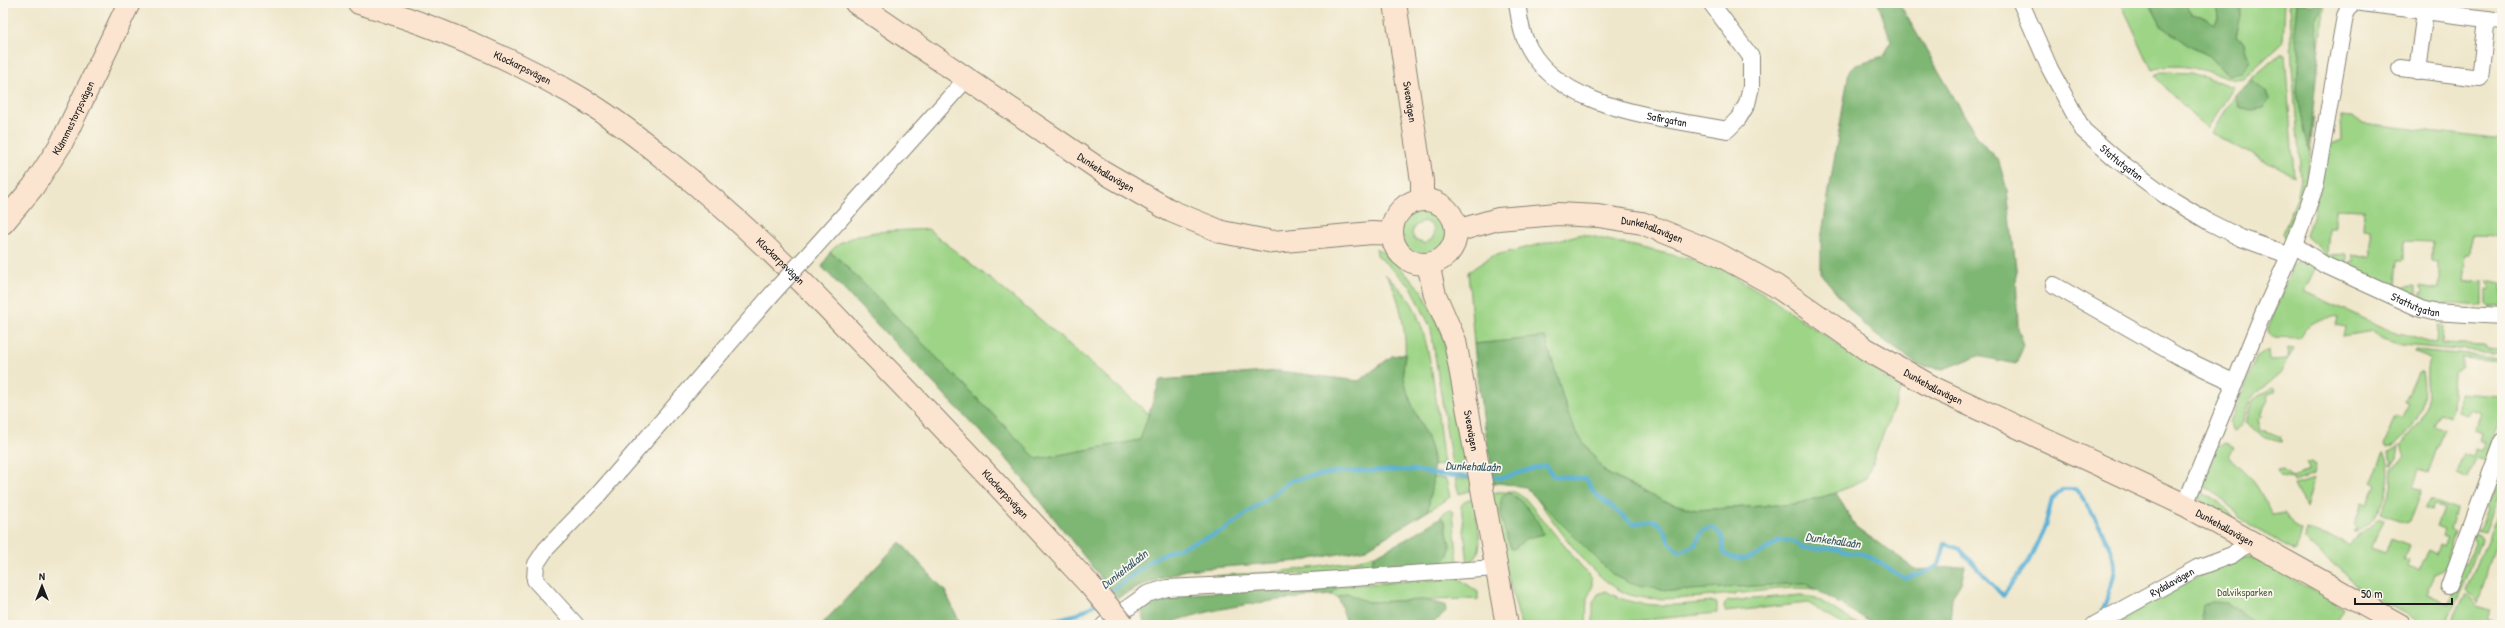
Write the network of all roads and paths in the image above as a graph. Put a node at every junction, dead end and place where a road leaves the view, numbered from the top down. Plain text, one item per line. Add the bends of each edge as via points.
1 (129, 3) edge
2 (359, 3) edge
3 (856, 3) edge
4 (1395, 3) edge
5 (1517, 3) edge
6 (1711, 3) edge
7 (2021, 3) edge
8 (2351, 3) edge
9 (2362, 3) edge
10 (2443, 8) edge
11 (2425, 11) junction
12 (2495, 20) edge
13 (2400, 68) dead end
14 (2417, 71) junction
15 (968, 78) junction
16 (1422, 200) junction
17 (3, 223) edge
18 (1456, 231) junction
19 (1392, 234) junction
20 (2291, 250) junction
21 (1428, 264) junction
22 (2054, 285) dead end
23 (2502, 316) edge
24 (2235, 383) junction
25 (2502, 443) edge
26 (2185, 505) junction
27 (2251, 541) junction
28 (1496, 568) junction
29 (2449, 586) dead end
30 (576, 625) edge
31 (1117, 625) edge
32 (1507, 625) edge
33 (2094, 625) edge
34 (2400, 625) edge

1 - 17 street, Klämmestorpsvägen via 61,144 33,187
2 - 31 street, Klockarpsvägen, bridge via 435,28 500,56 578,96 638,138 703,189 781,260 965,450 1089,584
3 - 15 street, Dunkehallavägen
4 - 16 street, Sveavägen via 1422,181
5 - 6 street, Safirgatan via 1525,39 1540,63 1566,86 1603,104 1727,130 1738,119 1747,104 1751,86 1751,57
7 - 20 street, Stattutgatan via 2050,69 2083,130 2116,159 2166,196 2209,222 2241,238
8 - 20 street via 2345,16 2315,187
9 - 11 street
10 - 11 street
10 - 12 street
11 - 14 street
12 - 14 street via 2480,78
13 - 14 street
15 - 19 street, Dunkehallavägen via 1102,171 1171,211 1222,232 1273,242 1372,233
15 - 30 street, bridge via 778,286 597,496 546,549 536,564 535,580
16 - 18 street via 1434,201 1443,206 1450,213
16 - 19 street via 1410,204 1399,212 1392,226
18 - 21 street via 1450,252 1444,258
18 - 26 street, Dunkehallavägen via 1498,219 1557,214 1598,216 1642,223 1716,253 1776,286 1866,349 1936,388
19 - 21 street via 1403,256 1419,264
20 - 23 street, Stattutgatan via 2421,309
20 - 24 street
21 - 28 street, Sveavägen via 1435,295 1455,341
22 - 24 street via 2178,356
24 - 26 street
25 - 29 street
26 - 27 street, Dunkehallavägen
27 - 33 street, Rydalavägen via 2232,555 2197,568
27 - 34 street, Dunkehallavägen
28 - 31 street via 1167,588 1147,594
28 - 32 street, Sveavägen

